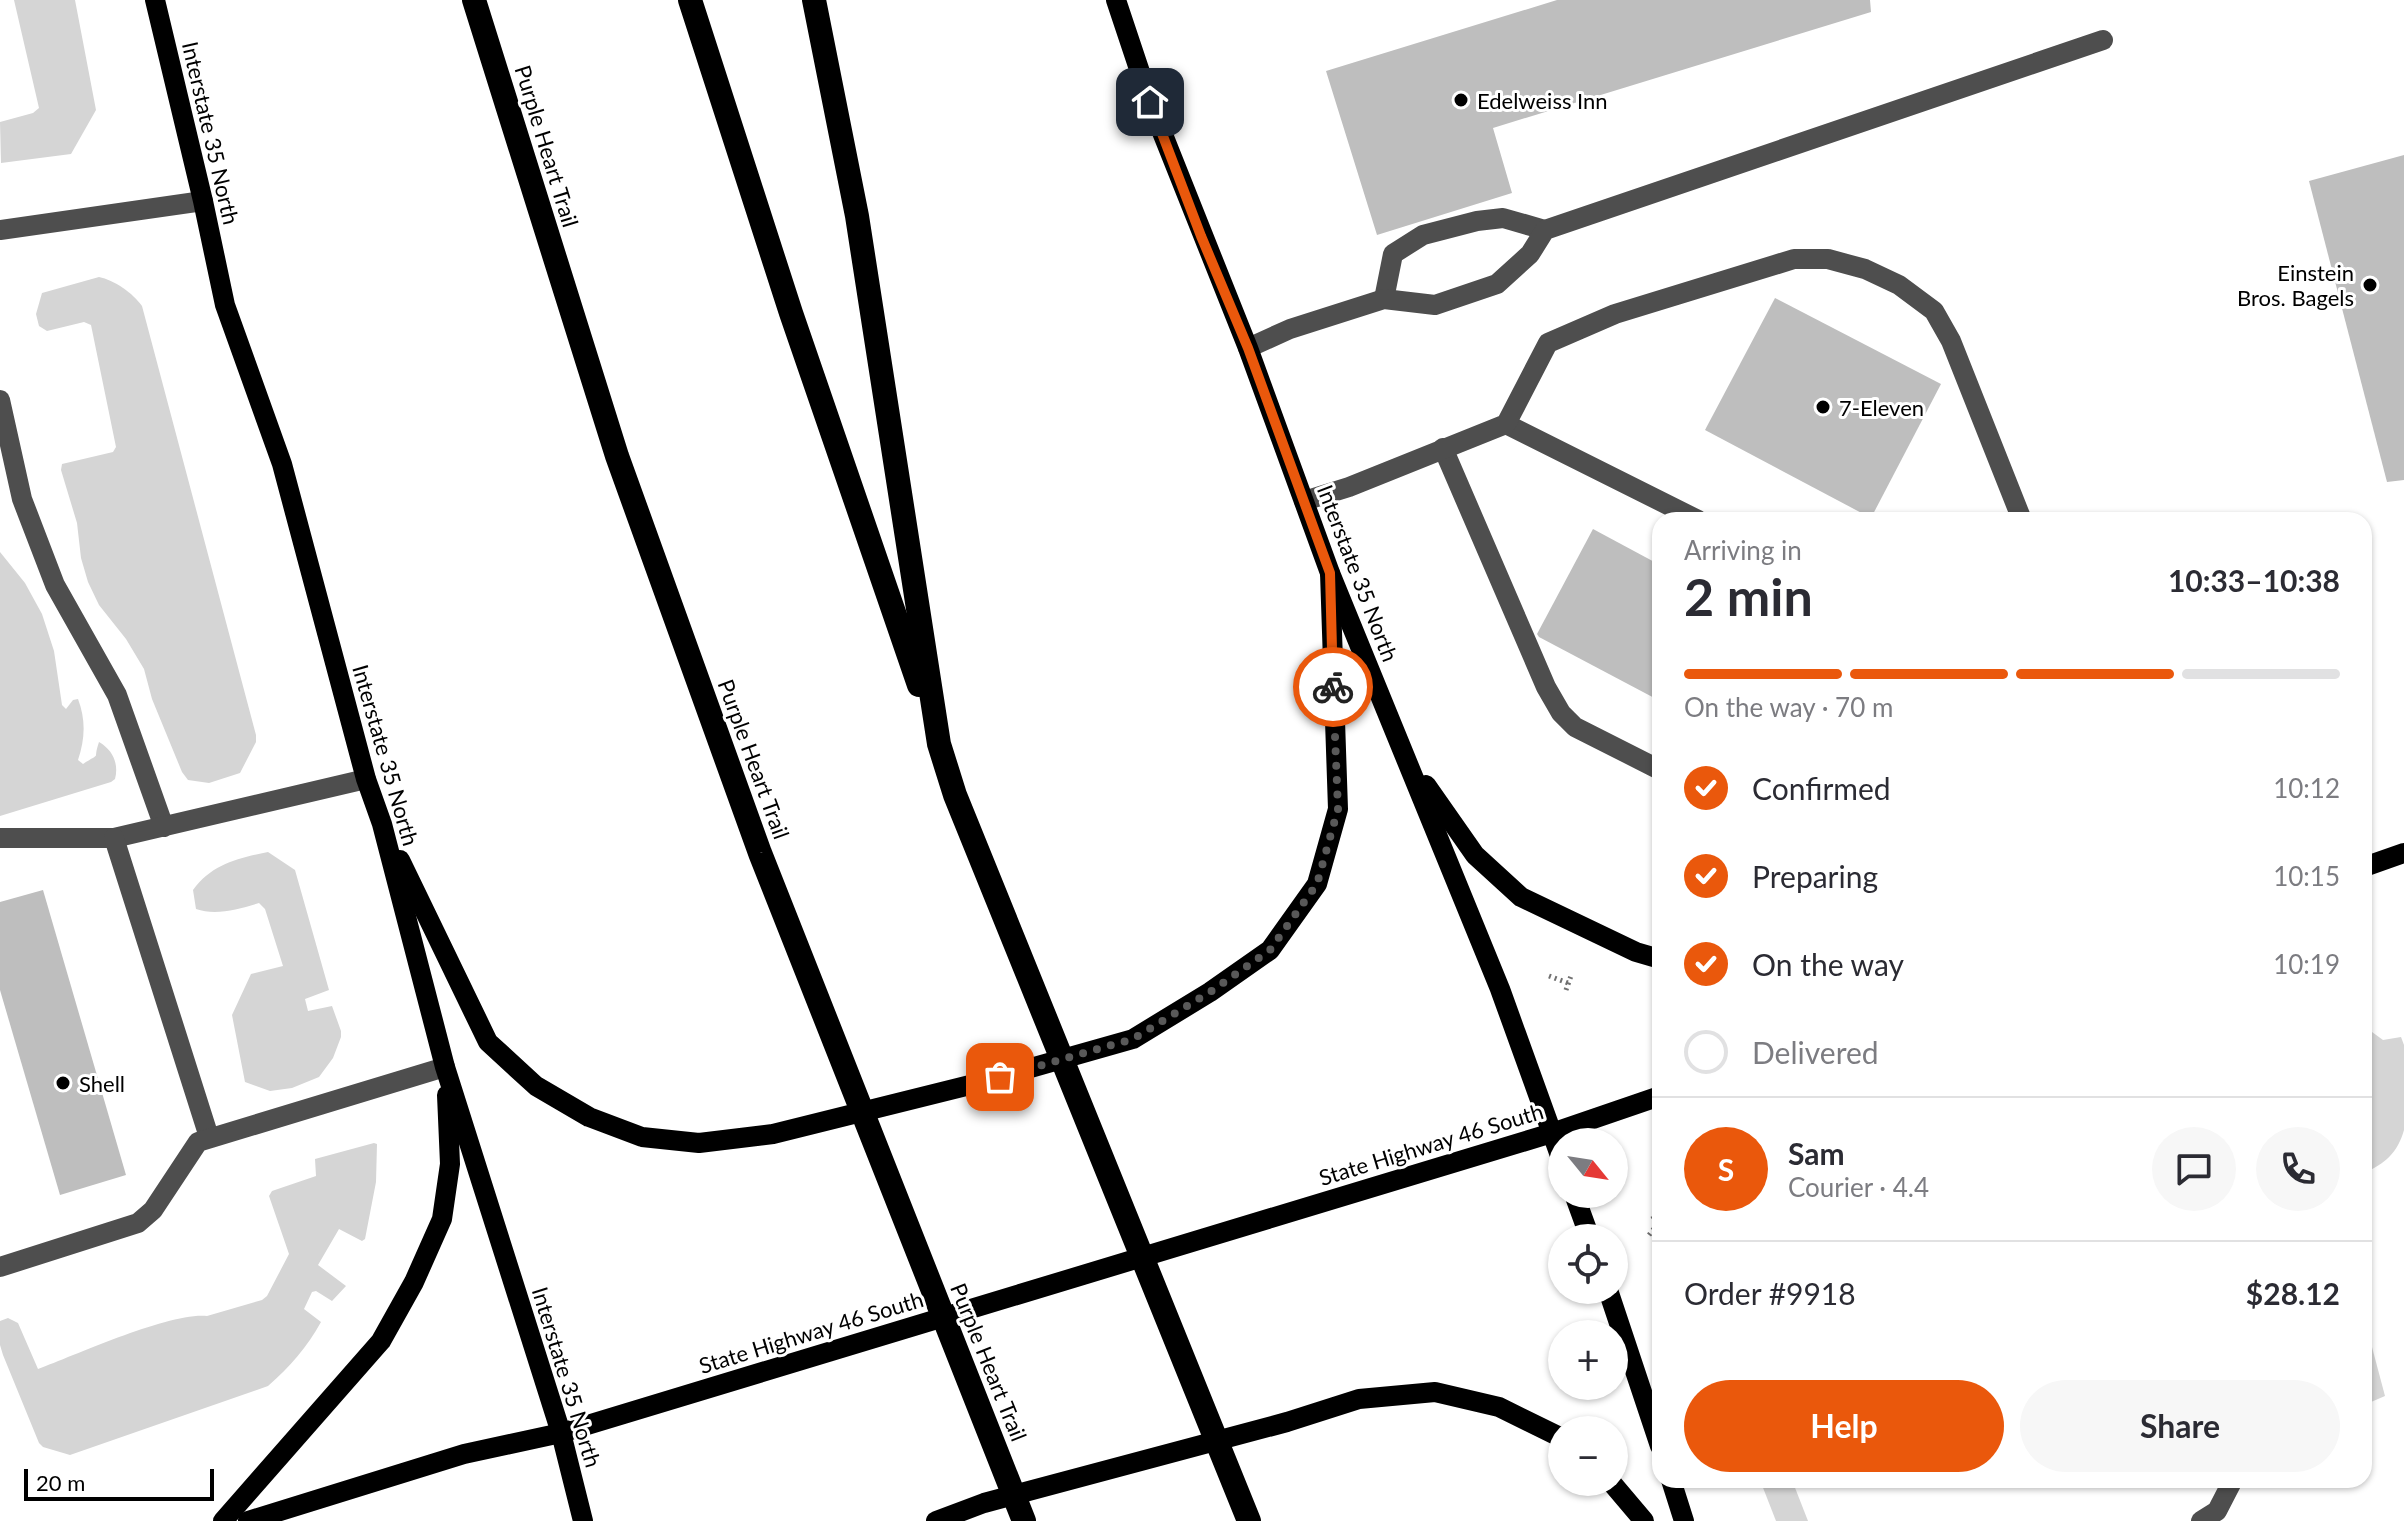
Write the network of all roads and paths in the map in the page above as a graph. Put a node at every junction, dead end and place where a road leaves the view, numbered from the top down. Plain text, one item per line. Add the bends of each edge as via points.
1 (155, 0) edge
2 (474, 0) edge
3 (690, 0) edge
4 (814, 0) edge
5 (1116, 0) edge
6 (2103, 40) dead end
7 (203, 201) junction
8 (0, 230) edge
9 (1545, 230) junction
10 (1384, 299) junction
11 (1248, 348) junction
12 (0, 400) edge
13 (1506, 424) junction
14 (1443, 448) junction
15 (1304, 501) junction
16 (1682, 512) edge
17 (2019, 512) edge
18 (1330, 573) junction
19 (939, 744) junction
20 (1404, 754) junction
21 (1652, 766) edge
22 (366, 779) junction
23 (382, 824) junction
24 (164, 827) junction
25 (0, 838) edge
26 (114, 838) junction
27 (2404, 853) edge
28 (2372, 864) edge
29 (1652, 957) edge
30 (1572, 973) dead end
31 (1549, 976) dead end
32 (1568, 983) junction
33 (1566, 990) dead end
34 (445, 1067) junction
35 (1652, 1099) edge
36 (1550, 1128) edge
37 (1567, 1128) edge
38 (1548, 1134) edge
39 (209, 1137) junction
40 (1652, 1232) edge
41 (1649, 1235) dead end
42 (0, 1267) edge
43 (1613, 1304) edge
44 (1652, 1422) edge
45 (1548, 1431) edge
46 (561, 1433) junction
47 (1674, 1488) edge
48 (2229, 1488) edge
49 (1623, 1496) edge
50 (223, 1521) edge
51 (248, 1521) edge
52 (583, 1521) edge
53 (936, 1521) edge
54 (1024, 1521) edge
55 (1249, 1521) edge
56 (1644, 1521) edge
57 (1684, 1521) edge
58 (2201, 1521) edge

1 - 7 main road, Interstate 35 North
2 - 54 highway, Purple Heart Trail via 617,456 760,853
3 - 19 highway
4 - 19 highway via 857,216
5 - 11 main road, Interstate 35 North
6 - 9 lane
7 - 8 lane
7 - 22 main road, Interstate 35 North via 225,305 282,464
9 - 10 lane via 1530,254 1497,284 1435,305
9 - 10 lane via 1503,218 1423,235 1393,254
10 - 11 lane
11 - 15 main road, Interstate 35 North
12 - 24 lane via 22,499 38,542 55,585 117,695
13 - 14 lane
13 - 16 lane
13 - 17 lane via 1548,343 1615,314 1794,259 1828,259 1899,285 1934,311
14 - 15 lane
14 - 21 lane via 1561,713 1575,727
15 - 18 main road, Interstate 35 North
18 - 20 main road, Interstate 35 North
18 - 23 main road via 1338,809 1317,884 1270,950 1133,1039 974,1084 773,1134 699,1143 642,1137 589,1117 536,1086 488,1042
19 - 55 highway via 955,795
20 - 29 main road via 1475,855 1521,897
20 - 36 main road, Interstate 35 North
22 - 23 main road, Interstate 35 North
22 - 24 lane
23 - 34 main road, Interstate 35 North
24 - 26 lane
25 - 26 lane
26 - 39 lane
27 - 28 main road
30 - 32 path
31 - 32 path
32 - 33 path
34 - 39 lane
34 - 46 main road, Interstate 35 North
34 - 50 main road via 450,1164 442,1219 414,1282 381,1341
35 - 37 main road, State Highway 46 South
38 - 46 main road, State Highway 46 South
39 - 42 lane via 191,1150 153,1210 138,1223
40 - 41 path
43 - 44 main road
45 - 53 main road via 1499,1407 1435,1392 1359,1399
46 - 51 main road, State Highway 46 South via 464,1454
46 - 52 main road, Interstate 35 North
47 - 57 main road
48 - 58 lane via 2217,1511
49 - 56 main road

